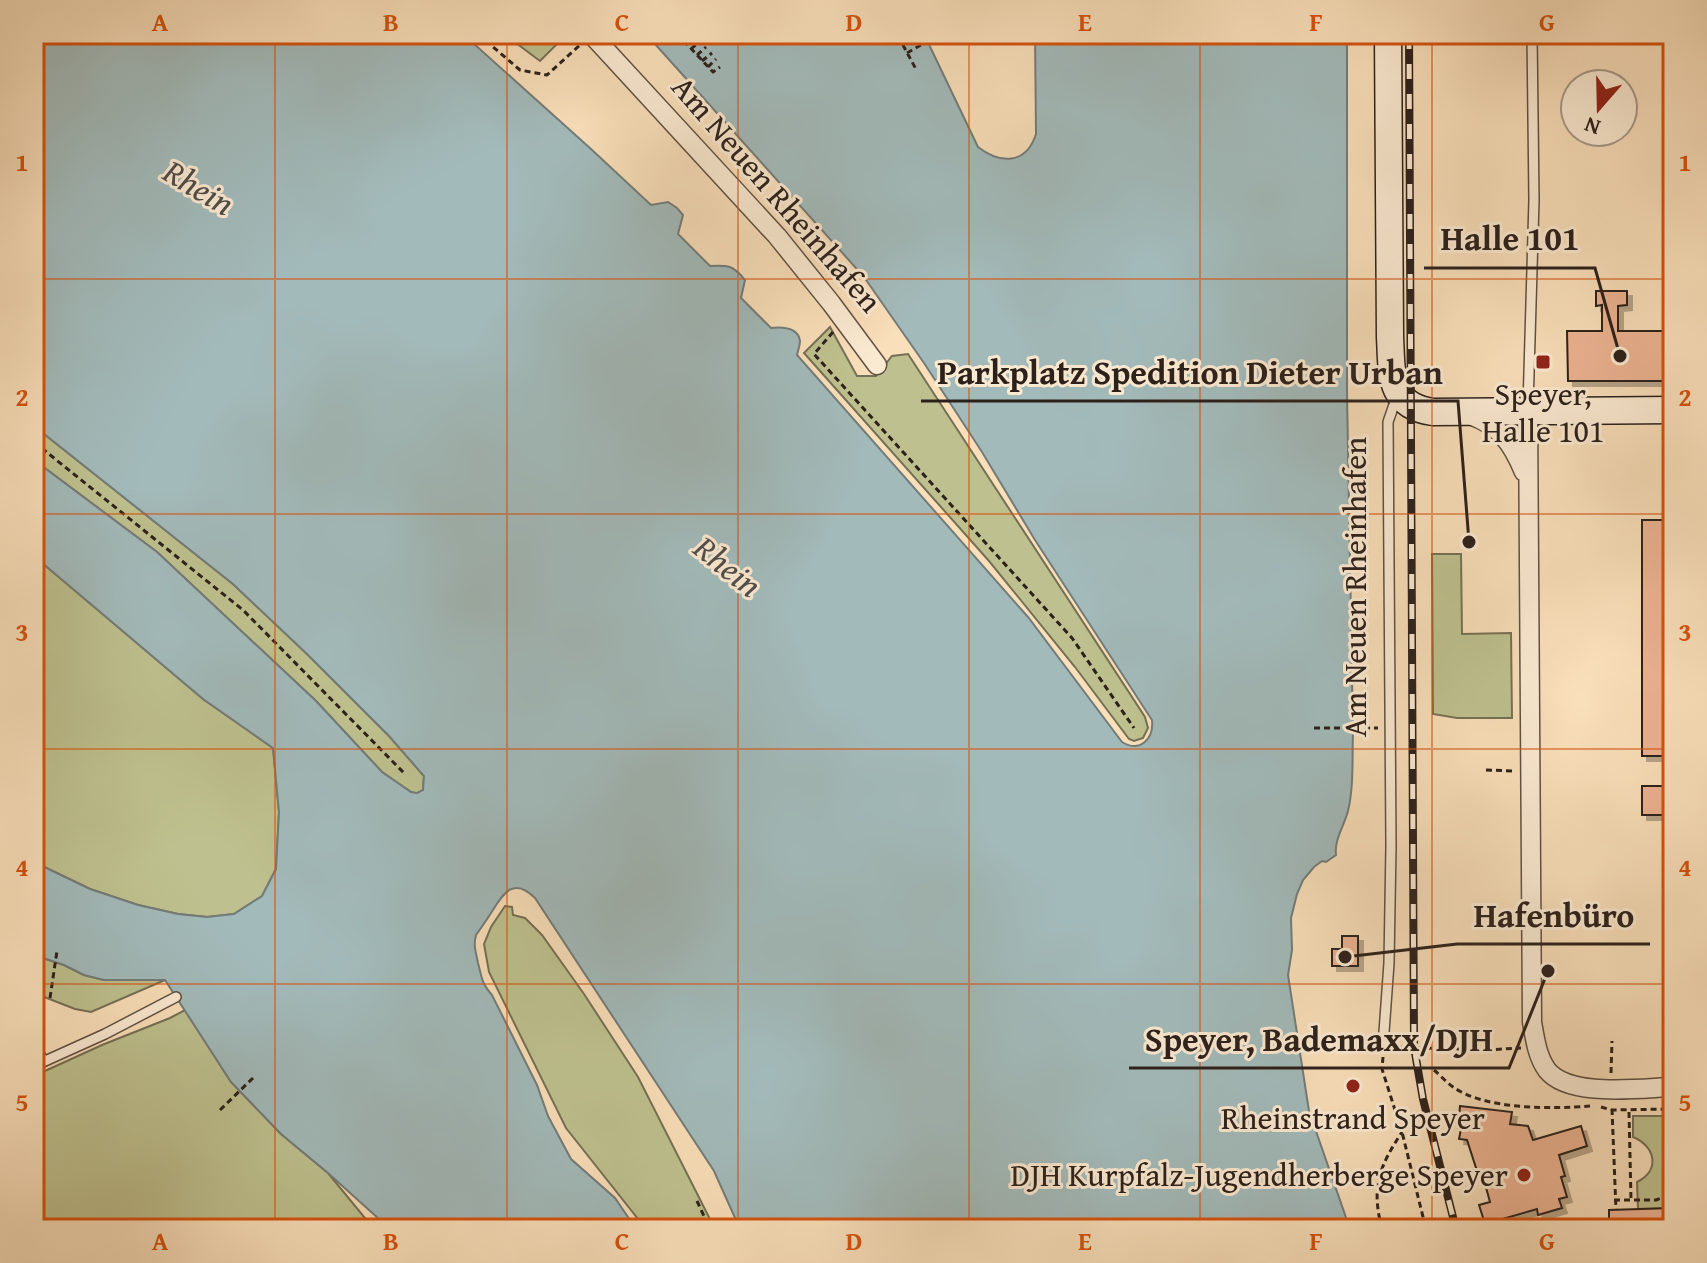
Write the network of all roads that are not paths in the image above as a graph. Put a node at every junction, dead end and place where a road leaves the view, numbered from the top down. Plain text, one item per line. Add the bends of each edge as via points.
1 (591, 34) edge
2 (1388, 34) edge
3 (1532, 34) edge
4 (877, 365) dead end
5 (1398, 393) junction
6 (1673, 410) edge
7 (1528, 411) junction
8 (1461, 412) junction
9 (1528, 482) junction
10 (176, 997) dead end
11 (34, 1046) edge
12 (1383, 1046) road end
13 (39, 1063) edge
14 (1673, 1087) edge

1 - 4 street, Am Neuen Rheinhafen via 777,236
2 - 5 street, Am Neuen Rheinhafen via 1390,337
3 - 7 lane
5 - 8 street via 1423,411
5 - 12 lane, Am Neuen Rheinhafen via 1388,422 1391,846
6 - 7 street
7 - 8 street
7 - 9 street
8 - 9 street via 1481,419 1507,439
9 - 14 street via 1536,1048 1555,1078 1581,1088 1611,1094
10 - 13 lane
11 - 13 lane

